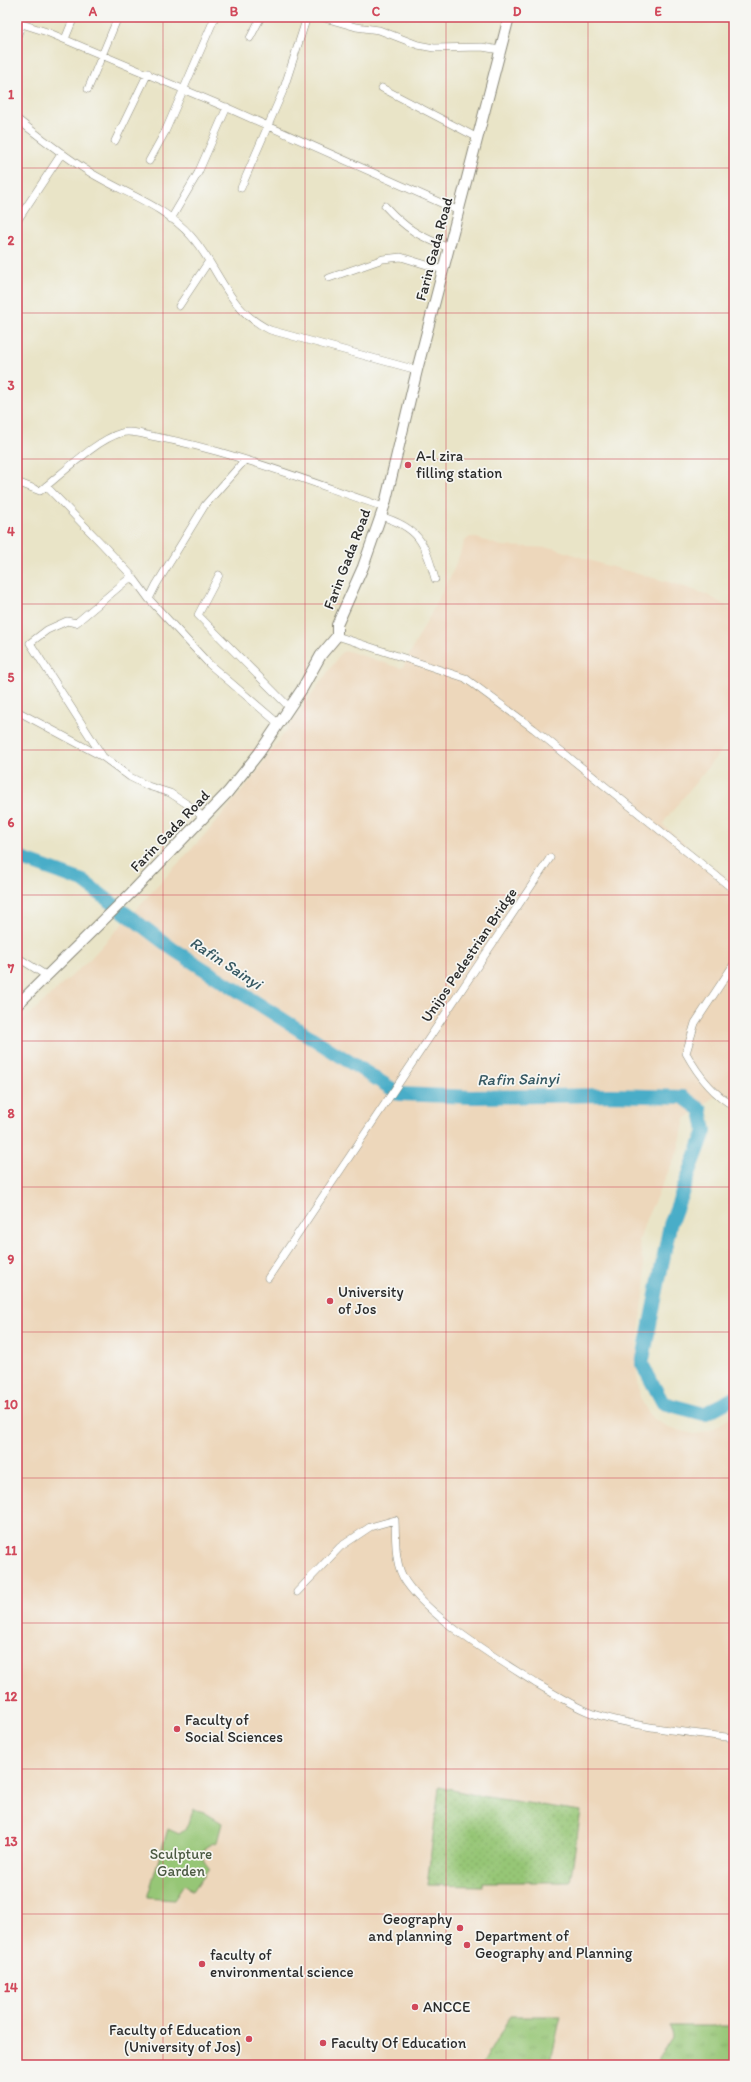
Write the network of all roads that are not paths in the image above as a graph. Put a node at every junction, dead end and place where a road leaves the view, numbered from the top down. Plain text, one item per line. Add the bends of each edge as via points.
1 (74, 17) edge
2 (118, 17) edge
3 (214, 17) edge
4 (261, 17) edge
5 (307, 17) edge
6 (321, 17) edge
7 (509, 17) edge
8 (22, 21) edge
9 (17, 36) edge
10 (250, 38) dead end
11 (65, 39) junction
12 (500, 50) junction
13 (103, 54) junction
14 (148, 73) junction
15 (382, 88) dead end
16 (88, 89) dead end
17 (184, 89) junction
18 (227, 107) junction
19 (17, 119) edge
20 (269, 127) junction
21 (478, 138) junction
22 (115, 141) dead end
23 (62, 153) junction
24 (149, 161) dead end
25 (241, 188) dead end
26 (385, 206) dead end
27 (460, 211) junction
28 (18, 219) edge
29 (171, 219) junction
30 (449, 248) junction
31 (209, 261) junction
32 (443, 270) junction
33 (329, 278) dead end
34 (179, 306) dead end
35 (417, 370) junction
36 (245, 460) junction
37 (17, 482) edge
38 (46, 486) junction
39 (382, 512) junction
40 (219, 575) dead end
41 (132, 576) junction
42 (435, 579) dead end
43 (149, 599) junction
44 (337, 636) junction
45 (290, 708) junction
46 (17, 711) edge
47 (279, 724) junction
48 (103, 756) junction
49 (204, 818) junction
50 (550, 858) dead end
51 (734, 890) edge
52 (17, 957) edge
53 (734, 964) edge
54 (47, 976) junction
55 (17, 1005) edge
56 (734, 1106) edge
57 (268, 1278) dead end
58 (297, 1592) dead end
59 (734, 1738) edge

1 - 11 street
2 - 13 street
3 - 17 street
4 - 10 street
5 - 20 street
6 - 12 street via 356,27 379,30 434,48 482,47
7 - 12 main road, Farin Gada Road
8 - 9 street
8 - 11 street
11 - 13 street
12 - 21 main road, Farin Gada Road
13 - 14 street
13 - 16 street
14 - 17 street
14 - 22 street
15 - 21 street
17 - 18 street
17 - 24 street via 166,132
18 - 20 street
18 - 29 street via 198,173
19 - 23 street
20 - 25 street
20 - 27 street
21 - 27 main road, Farin Gada Road
23 - 28 street
23 - 29 street via 92,174 136,196
26 - 30 street via 402,224 420,237
27 - 30 main road, Farin Gada Road
29 - 31 street via 191,236
30 - 32 main road, Farin Gada Road
31 - 34 street
31 - 35 street via 234,301 255,323 270,330
32 - 33 street via 401,258 382,259
32 - 35 main road, Farin Gada Road
35 - 39 main road, Farin Gada Road
36 - 38 street via 178,440 127,431 99,445
36 - 39 street
36 - 43 street via 202,510
37 - 38 street via 40,491
38 - 41 street
39 - 42 street via 417,536 429,559
39 - 44 main road, Farin Gada Road via 337,625
40 - 45 street via 198,615
41 - 43 street
41 - 48 street via 76,623 67,621 47,630 30,643
43 - 47 street via 209,664
44 - 45 main road, Farin Gada Road via 322,655
44 - 51 street via 465,678 534,729
45 - 47 main road, Farin Gada Road
46 - 48 street
47 - 49 main road, Farin Gada Road via 244,773
48 - 49 street via 148,786 170,793
49 - 54 main road, Farin Gada Road
50 - 57 street, Unijos Pedestrian Bridge
52 - 54 street
53 - 56 street via 695,1023 686,1053 695,1069
54 - 55 main road, Farin Gada Road
58 - 59 street via 340,1548 370,1527 395,1520 398,1561 407,1583 422,1601 464,1636 522,1674 568,1702 593,1713 646,1726

